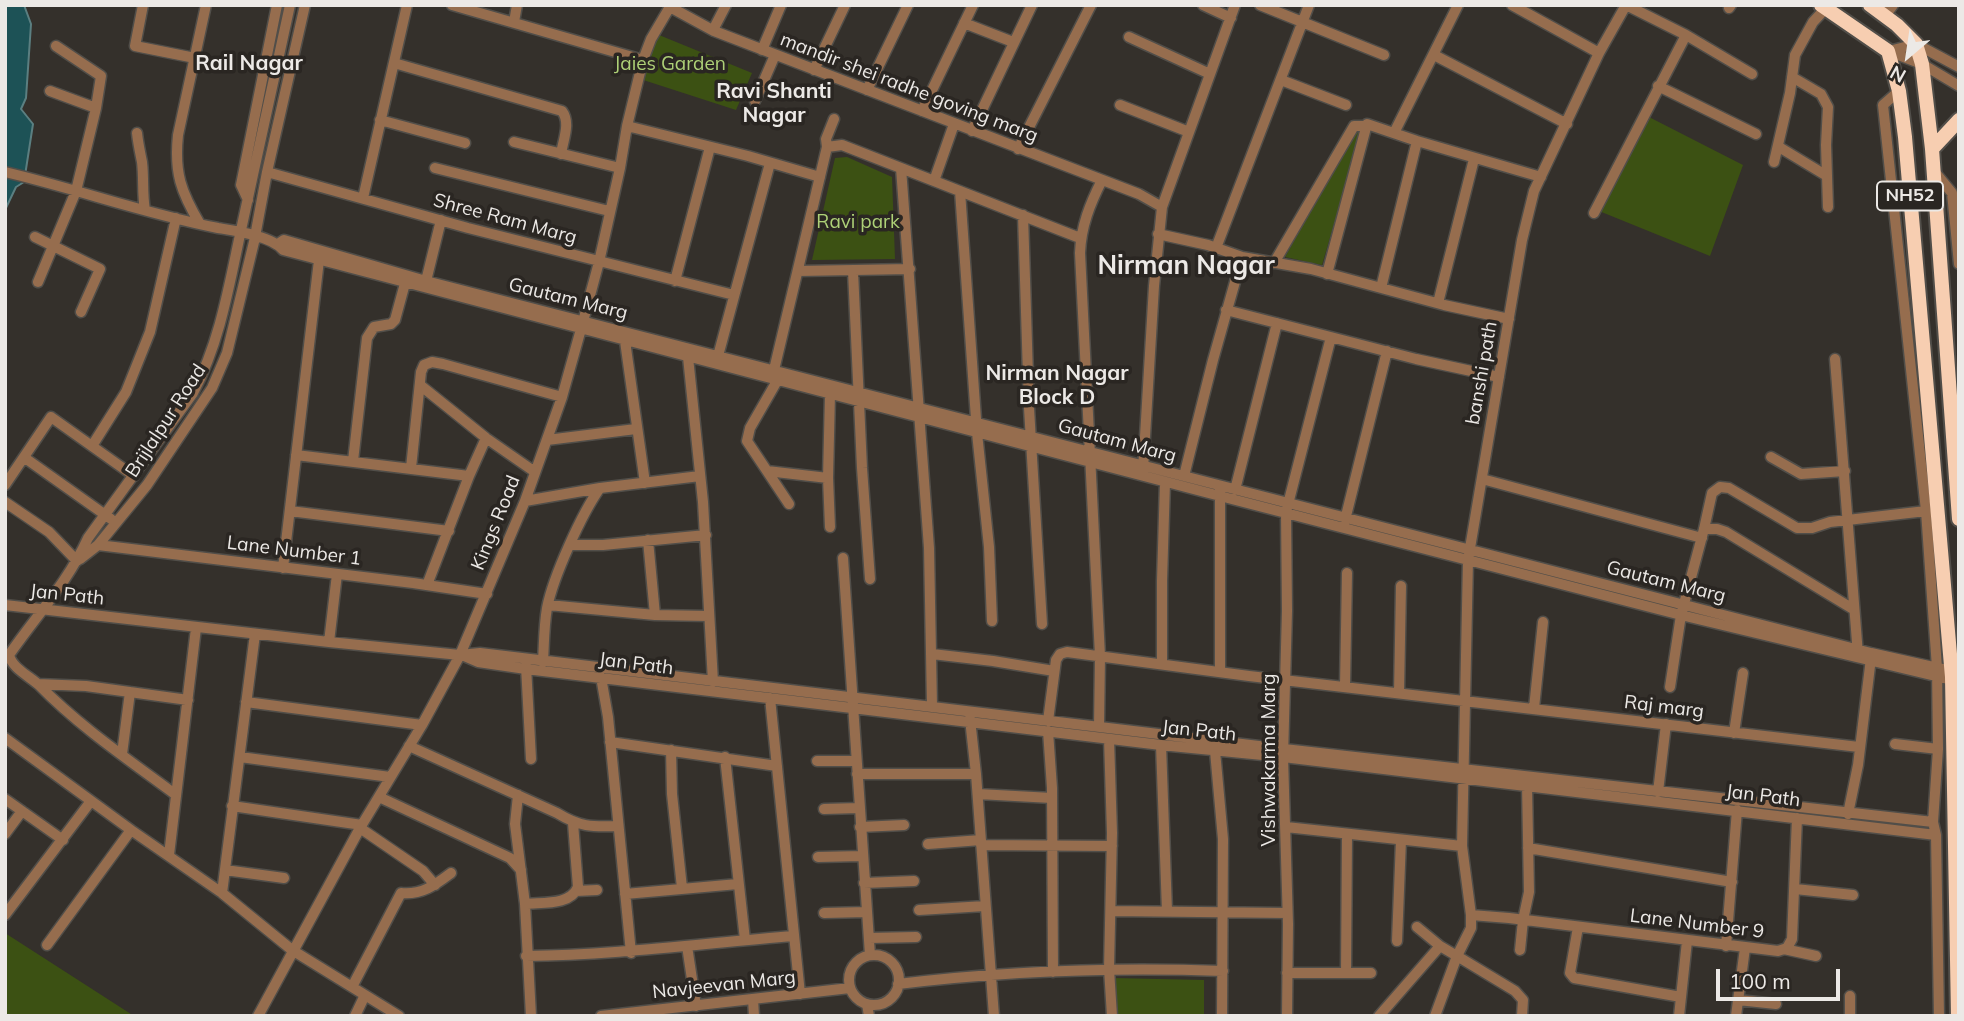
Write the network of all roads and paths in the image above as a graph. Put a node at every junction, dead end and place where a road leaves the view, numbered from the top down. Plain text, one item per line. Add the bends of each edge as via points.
1 (143, 5) edge
2 (206, 5) edge
3 (277, 5) edge
4 (290, 5) edge
5 (304, 5) edge
6 (407, 5) edge
7 (452, 5) edge
8 (517, 5) edge
9 (726, 5) edge
10 (781, 5) edge
11 (908, 5) edge
12 (973, 5) edge
13 (1032, 5) edge
14 (1091, 5) edge
15 (1203, 5) edge
16 (1235, 5) edge
17 (1259, 5) edge
18 (1309, 5) edge
19 (1458, 5) edge
20 (1511, 5) edge
21 (1626, 5) edge
22 (1870, 5) edge
23 (671, 6) edge
24 (843, 6) edge
25 (463, 7) edge
26 (1824, 7) edge
27 (1889, 10) edge
28 (1231, 18) junction
29 (514, 22) junction
30 (964, 23) junction
31 (1303, 23) junction
32 (713, 30) junction
33 (1686, 35) junction
34 (271, 36) junction
35 (1129, 37) dead end
36 (283, 38) junction
37 (1013, 42) junction
38 (1916, 44) junction
39 (56, 46) dead end
40 (762, 50) junction
41 (1888, 51) junction
42 (1599, 52) junction
43 (775, 55) junction
44 (1384, 55) dead end
45 (1434, 55) junction
46 (195, 58) junction
47 (643, 60) junction
48 (394, 63) junction
49 (1922, 64) junction
50 (1959, 67) edge
51 (814, 70) junction
52 (264, 71) junction
53 (275, 73) junction
54 (1210, 74) junction
55 (1752, 74) dead end
56 (1791, 77) junction
57 (1281, 80) junction
58 (1658, 86) junction
59 (1959, 86) edge
60 (867, 90) junction
61 (50, 91) dead end
62 (1899, 91) junction
63 (755, 101) dead end
64 (1120, 105) dead end
65 (1346, 105) dead end
66 (96, 108) junction
67 (922, 111) junction
68 (834, 119) dead end
69 (380, 120) junction
70 (1959, 120) edge
71 (954, 124) junction
72 (1567, 124) junction
73 (627, 126) junction
74 (1367, 126) junction
75 (257, 130) junction
76 (972, 131) junction
77 (1189, 132) junction
78 (137, 133) dead end
79 (1394, 133) junction
80 (1756, 134) dead end
81 (1417, 141) junction
82 (514, 142) dead end
83 (465, 143) dead end
84 (710, 147) junction
85 (827, 147) junction
86 (1779, 147) junction
87 (1018, 149) junction
88 (1932, 149) junction
89 (561, 154) junction
90 (1474, 159) junction
91 (1774, 162) dead end
92 (770, 163) junction
93 (620, 168) junction
94 (435, 169) dead end
95 (901, 169) junction
96 (1934, 170) junction
97 (5, 172) edge
98 (267, 172) junction
99 (1827, 176) junction
100 (820, 177) junction
101 (1541, 177) junction
102 (1102, 180) junction
103 (934, 181) junction
104 (76, 191) junction
105 (960, 191) junction
106 (363, 198) junction
107 (1828, 207) dead end
108 (1161, 208) junction
109 (145, 210) junction
110 (609, 211) junction
111 (1594, 213) dead end
112 (1023, 215) junction
113 (176, 218) junction
114 (441, 220) junction
115 (200, 224) junction
116 (241, 232) junction
117 (1158, 234) junction
118 (255, 236) junction
119 (35, 237) dead end
120 (1080, 238) junction
121 (278, 244) junction
122 (55, 245) junction
123 (1216, 248) junction
124 (1242, 257) junction
125 (319, 260) junction
126 (599, 262) junction
127 (1274, 263) junction
128 (1959, 264) edge
129 (910, 270) junction
130 (798, 271) junction
131 (852, 271) junction
132 (1327, 274) junction
133 (406, 279) junction
134 (426, 281) junction
135 (676, 281) junction
136 (38, 282) dead end
137 (1381, 288) junction
138 (734, 295) junction
139 (1438, 303) junction
140 (1226, 310) junction
141 (81, 312) dead end
142 (1509, 319) junction
143 (1277, 323) junction
144 (582, 325) junction
145 (1331, 337) junction
146 (625, 341) junction
147 (1388, 351) junction
148 (718, 356) junction
149 (688, 357) junction
150 (1835, 359) dead end
151 (775, 375) junction
152 (1499, 377) junction
153 (420, 385) junction
154 (830, 394) junction
155 (562, 397) junction
156 (859, 397) junction
157 (918, 412) junction
158 (977, 428) junction
159 (636, 429) junction
160 (486, 438) junction
161 (547, 440) junction
162 (1032, 442) junction
163 (92, 446) junction
164 (296, 456) junction
165 (1088, 457) junction
166 (1771, 457) dead end
167 (25, 458) junction
168 (353, 461) junction
169 (411, 468) junction
170 (767, 471) junction
171 (1143, 471) junction
172 (1844, 471) junction
173 (535, 472) junction
174 (134, 476) junction
175 (469, 476) junction
176 (700, 476) junction
177 (1184, 477) junction
178 (828, 478) junction
179 (1482, 479) junction
180 (1165, 482) junction
181 (645, 483) junction
182 (5, 485) edge
183 (600, 488) junction
184 (1235, 490) junction
185 (1220, 491) junction
186 (525, 501) junction
187 (5, 502) edge
188 (789, 504) dead end
189 (1287, 508) junction
190 (290, 511) junction
191 (1926, 511) junction
192 (106, 515) junction
193 (1959, 519) edge
194 (1849, 520) junction
195 (1344, 522) junction
196 (117, 523) junction
197 (830, 527) dead end
198 (449, 531) junction
199 (1703, 533) junction
200 (705, 535) junction
201 (648, 540) junction
202 (97, 545) junction
203 (570, 545) junction
204 (1469, 555) junction
205 (843, 558) dead end
206 (77, 561) junction
207 (283, 568) junction
208 (1346, 573) dead end
209 (337, 574) junction
210 (870, 579) dead end
211 (427, 585) junction
212 (1401, 586) dead end
213 (486, 594) junction
214 (5, 605) edge
215 (548, 606) junction
216 (1682, 609) junction
217 (1853, 609) junction
218 (44, 610) junction
219 (655, 615) junction
220 (709, 616) junction
221 (992, 621) dead end
222 (1543, 622) dead end
223 (1042, 624) dead end
224 (196, 628) junction
225 (255, 634) junction
226 (328, 642) junction
227 (460, 654) junction
228 (932, 654) junction
229 (1858, 654) junction
230 (1100, 656) junction
231 (1871, 658) junction
232 (543, 662) junction
233 (526, 664) junction
234 (1163, 664) junction
235 (1054, 671) junction
236 (1220, 672) junction
237 (1743, 673) dead end
238 (1944, 674) junction
239 (601, 677) junction
240 (1286, 680) junction
241 (713, 682) junction
242 (38, 684) junction
243 (1345, 686) junction
244 (1670, 687) dead end
245 (130, 692) junction
246 (1399, 693) junction
247 (770, 698) junction
248 (188, 700) junction
249 (1465, 701) junction
250 (246, 702) junction
251 (851, 703) junction
252 (932, 706) junction
253 (1534, 708) junction
254 (970, 716) junction
255 (1666, 724) junction
256 (422, 725) junction
257 (1048, 726) junction
258 (1099, 727) junction
259 (1734, 733) junction
260 (5, 738) edge
261 (1109, 739) junction
262 (610, 742) junction
263 (1895, 744) dead end
264 (409, 746) junction
265 (1161, 746) junction
266 (1859, 747) junction
267 (1938, 749) junction
268 (671, 750) junction
269 (1215, 751) junction
270 (1283, 753) junction
271 (122, 754) junction
272 (240, 757) junction
273 (725, 757) junction
274 (531, 760) dead end
275 (817, 761) dead end
276 (856, 761) junction
277 (777, 766) junction
278 (857, 774) junction
279 (1462, 774) junction
280 (976, 775) junction
281 (390, 777) junction
282 (1527, 785) junction
283 (1658, 792) junction
284 (978, 794) junction
285 (176, 795) junction
286 (518, 795) junction
287 (379, 797) junction
288 (1052, 798) junction
289 (5, 799) edge
290 (91, 801) junction
291 (232, 806) junction
292 (859, 807) junction
293 (824, 809) dead end
294 (1737, 810) junction
295 (22, 811) junction
296 (1848, 814) junction
297 (1797, 818) junction
298 (1933, 822) junction
299 (573, 823) junction
300 (904, 825) dead end
301 (361, 826) junction
302 (618, 826) junction
303 (860, 827) junction
304 (1286, 827) junction
305 (131, 830) junction
306 (5, 834) edge
307 (1347, 835) junction
308 (1936, 835) junction
309 (63, 840) junction
310 (1401, 841) junction
311 (981, 843) junction
312 (928, 844) dead end
313 (1053, 845) junction
314 (1111, 846) junction
315 (1462, 846) junction
316 (1528, 848) junction
317 (169, 855) junction
318 (862, 856) junction
319 (818, 857) dead end
320 (225, 870) junction
321 (521, 870) junction
322 (451, 873) dead end
323 (284, 878) dead end
324 (914, 881) dead end
325 (1732, 882) junction
326 (864, 883) junction
327 (738, 884) junction
328 (435, 885) junction
329 (682, 888) junction
330 (1795, 889) junction
331 (597, 890) dead end
332 (576, 891) junction
333 (222, 893) junction
334 (625, 894) junction
335 (1853, 895) dead end
336 (524, 904) junction
337 (985, 906) junction
338 (919, 910) dead end
339 (1223, 910) junction
340 (1111, 911) junction
341 (1167, 911) junction
342 (867, 912) junction
343 (824, 913) dead end
344 (1287, 913) junction
345 (5, 915) edge
346 (1471, 915) junction
347 (1523, 920) junction
348 (1577, 927) junction
349 (1417, 928) dead end
350 (794, 936) junction
351 (916, 937) dead end
352 (869, 939) junction
353 (745, 940) junction
354 (1688, 941) junction
355 (1397, 942) dead end
356 (47, 945) dead end
357 (687, 946) junction
358 (1440, 946) junction
359 (1726, 946) junction
360 (1745, 948) junction
361 (1784, 949) junction
362 (292, 950) junction
363 (1520, 950) dead end
364 (631, 953) junction
365 (870, 955) junction
366 (526, 956) junction
367 (1457, 956) junction
368 (1816, 956) dead end
369 (1109, 969) junction
370 (1223, 971) junction
371 (1053, 972) junction
372 (1287, 973) junction
373 (1346, 973) junction
374 (1371, 973) dead end
375 (991, 976) junction
376 (898, 985) junction
377 (352, 988) junction
378 (850, 988) junction
379 (800, 994) junction
380 (365, 995) junction
381 (1850, 996) dead end
382 (1681, 997) junction
383 (752, 999) junction
384 (1738, 1000) junction
385 (867, 1004) junction
386 (1776, 1004) dead end
387 (696, 1006) junction
388 (390, 1013) edge
389 (637, 1014) edge
390 (258, 1016) edge
391 (355, 1016) edge
392 (399, 1016) edge
393 (531, 1016) edge
394 (601, 1016) edge
395 (754, 1016) edge
396 (869, 1016) edge
397 (994, 1016) edge
398 (1112, 1016) edge
399 (1222, 1016) edge
400 (1287, 1016) edge
401 (1379, 1016) edge
402 (1435, 1016) edge
403 (1522, 1016) edge
404 (1679, 1016) edge
405 (1736, 1016) edge
406 (1850, 1016) edge
407 (1939, 1016) edge
408 (1958, 1016) edge

1 - 46 street via 135,46
2 - 46 street
3 - 34 street
4 - 36 street
5 - 98 street, Brijlalpur Road
6 - 48 street
7 - 25 street
8 - 29 street
9 - 32 street
10 - 40 street
11 - 60 street
12 - 30 street
13 - 37 street
14 - 87 street
15 - 28 street
16 - 28 street
17 - 31 street
18 - 31 street
19 - 45 street
20 - 42 street
21 - 33 street
21 - 42 street, banshi path
22 - 27 highway
23 - 32 street, mandir shei radhe goving marg
23 - 47 street, Kings Road
24 - 51 street
25 - 29 street
26 - 41 highway
26 - 56 street via 1795,55
27 - 38 highway
28 - 54 street
29 - 47 street
30 - 37 street
30 - 67 street
31 - 44 street
31 - 57 street
32 - 40 street, mandir shei radhe goving marg
33 - 55 street
33 - 58 street
34 - 36 street
34 - 52 street
35 - 54 street
36 - 53 street
37 - 76 street
38 - 41 street
38 - 49 highway, NH52
38 - 50 street
39 - 66 street via 101,76
40 - 43 street, mandir shei radhe goving marg
41 - 49 street
41 - 62 highway, NH52
42 - 72 street, banshi path
43 - 51 street, mandir shei radhe goving marg
43 - 63 street
45 - 72 street
45 - 79 street
46 - 115 street via 176,157 186,200
47 - 73 street, Kings Road
48 - 69 street
48 - 89 street via 562,111 566,125
49 - 59 street
49 - 88 highway, NH52
51 - 60 street, mandir shei radhe goving marg
52 - 53 street
52 - 75 street
53 - 75 street
54 - 77 street
56 - 86 street
56 - 99 street via 1826,101
57 - 65 street
57 - 123 street
58 - 80 street
58 - 111 street
60 - 67 street, mandir shei radhe goving marg
61 - 66 street
62 - 191 street via 1883,105
62 - 238 highway, NH52 via 1922,313
64 - 77 street
66 - 104 street
67 - 71 street, mandir shei radhe goving marg
68 - 85 street
69 - 83 street
69 - 106 street
70 - 88 highway
71 - 76 street, mandir shei radhe goving marg
71 - 103 street
72 - 101 street, banshi path
73 - 84 street
73 - 93 street, Kings Road
74 - 79 street
74 - 127 street via 1354,125
74 - 132 street
75 - 116 street, Brijlalpur Road
76 - 87 street, mandir shei radhe goving marg
77 - 108 street
78 - 109 street
79 - 81 street
81 - 90 street
81 - 137 street
82 - 89 street
84 - 92 street
84 - 135 street
85 - 95 street via 842,145
85 - 100 street
86 - 91 street
86 - 99 street
87 - 102 street, mandir shei radhe goving marg
88 - 96 highway, NH52
89 - 93 street
90 - 101 street
90 - 139 street
92 - 100 street
92 - 138 street
93 - 110 street, Kings Road
94 - 110 street
95 - 103 street
95 - 129 street
96 - 128 street via 1952,193
96 - 193 highway, NH52
97 - 104 street
98 - 106 street, Shree Ram Marg
98 - 118 street, Brijlalpur Road
99 - 107 street
100 - 130 street
101 - 142 street, banshi path via 1522,240
102 - 108 street, mandir shei radhe goving marg
102 - 120 street
103 - 105 street
104 - 109 street
104 - 122 street
105 - 112 street
105 - 158 street
106 - 114 street, Shree Ram Marg
108 - 117 street
109 - 113 street
110 - 126 street, Kings Road
112 - 120 street
112 - 162 street
113 - 115 street
113 - 163 street via 150,332 126,392
114 - 126 street, Shree Ram Marg
114 - 134 street
115 - 116 street
116 - 118 street
116 - 174 street, Brijlalpur Road via 233,276 203,374
117 - 123 street
117 - 171 street
118 - 121 street
118 - 196 street, Brijlalpur Road via 227,353 212,388
119 - 122 street
120 - 165 street
121 - 125 street via 283,250
121 - 133 street, Gautam Marg via 284,240
122 - 136 street
122 - 141 street via 100,269
123 - 124 street
124 - 127 street
124 - 140 street
125 - 133 street
125 - 164 street
126 - 135 street, Shree Ram Marg
126 - 144 street, Kings Road
127 - 132 street
129 - 131 street
129 - 157 street
130 - 131 street
130 - 151 street
131 - 156 street
132 - 137 street
133 - 134 street, Gautam Marg
133 - 144 street
133 - 168 street via 395,320 374,327 367,338
134 - 144 street, Gautam Marg
135 - 138 street, Shree Ram Marg
137 - 139 street
138 - 148 street
139 - 142 street
140 - 143 street
140 - 177 street
142 - 152 street, banshi path
143 - 145 street
143 - 184 street
144 - 146 street
144 - 148 street, Gautam Marg
144 - 155 street, Kings Road
145 - 147 street
145 - 189 street, Vishwakarma Marg
146 - 149 street
146 - 159 street
147 - 152 street
147 - 195 street
148 - 151 street, Gautam Marg
149 - 151 street
149 - 176 street
150 - 172 street
151 - 154 street
151 - 156 street, Gautam Marg
151 - 170 street via 748,432 749,444
152 - 179 street, banshi path
153 - 155 street via 424,365 432,362
153 - 160 street
153 - 169 street
154 - 156 street
154 - 178 street
155 - 161 street, Kings Road
156 - 157 street, Gautam Marg
156 - 210 street
157 - 158 street, Gautam Marg
157 - 228 street
158 - 162 street, Gautam Marg
158 - 221 street
159 - 161 street
159 - 181 street
160 - 173 street
160 - 175 street
161 - 173 street, Kings Road
162 - 165 street, Gautam Marg
162 - 223 street
163 - 167 street via 51,417
163 - 174 street
164 - 168 street
164 - 190 street
165 - 171 street, Gautam Marg
165 - 230 street
166 - 172 street via 1801,474
167 - 182 street
167 - 192 street
168 - 169 street
169 - 175 street
170 - 178 street
170 - 188 street
171 - 177 street, Gautam Marg
171 - 180 street
172 - 194 street
173 - 186 street, Kings Road
174 - 192 street, Brijlalpur Road
175 - 198 street
176 - 181 street
176 - 200 street
177 - 185 street, Gautam Marg
178 - 197 street
179 - 199 street
179 - 204 street, banshi path
180 - 185 street
180 - 234 street
181 - 183 street
183 - 186 street
183 - 203 street
184 - 185 street, Gautam Marg
184 - 189 street, Gautam Marg
185 - 189 street
185 - 236 street
186 - 213 street, Kings Road
187 - 206 street via 49,532
189 - 195 street, Gautam Marg
189 - 240 street, Vishwakarma Marg
190 - 198 street
190 - 207 street
191 - 194 street
191 - 238 street
192 - 196 street
192 - 206 street, Brijlalpur Road
194 - 199 street via 1797,528 1720,487 1712,493
194 - 217 street
195 - 204 street, Gautam Marg
196 - 202 street, Brijlalpur Road
198 - 211 street
199 - 216 street
199 - 217 street via 1717,528 1726,532
200 - 201 street
200 - 220 street
201 - 203 street
201 - 219 street
202 - 206 street, Brijlalpur Road
202 - 207 street, Lane Number 1
203 - 215 street
204 - 216 street, Gautam Marg
204 - 249 street, banshi path
205 - 251 street
206 - 218 street, Brijlalpur Road
207 - 209 street, Lane Number 1
208 - 243 street
209 - 211 street, Lane Number 1
209 - 226 street
211 - 213 street, Lane Number 1
212 - 246 street
213 - 227 street, Kings Road
214 - 218 street, Jan Path
215 - 219 street
215 - 232 street
216 - 229 street, Gautam Marg
216 - 244 street
217 - 229 street
218 - 224 street, Jan Path
218 - 242 street, Brijlalpur Road via 9,655
219 - 220 street
220 - 241 street
222 - 253 street
224 - 225 street, Jan Path
224 - 248 street
225 - 226 street, Jan Path
225 - 250 street
226 - 227 street, Jan Path
227 - 233 street, Jan Path via 478,662
227 - 256 street, Kings Road
228 - 235 street
228 - 252 street
229 - 231 street, Gautam Marg
230 - 234 street, Raj marg
230 - 235 street, Raj marg via 1060,654
230 - 258 street
231 - 238 street, Gautam Marg
231 - 266 street
232 - 233 street, Jan Path
232 - 241 street, Jan Path
233 - 239 street, Jan Path
233 - 274 street
234 - 236 street, Raj marg
235 - 257 street
236 - 240 street, Raj marg
237 - 259 street
238 - 267 street
238 - 408 highway, NH52
239 - 247 street, Jan Path
239 - 262 street
240 - 243 street, Raj marg
240 - 270 street, Vishwakarma Marg
241 - 251 street, Jan Path
242 - 245 street
242 - 271 street via 64,711
243 - 246 street, Raj marg
245 - 248 street
245 - 271 street
246 - 249 street, Raj marg
247 - 251 street, Jan Path
247 - 277 street
248 - 285 street
249 - 253 street, Raj marg
249 - 279 street, banshi path
250 - 256 street
250 - 272 street
251 - 252 street, Jan Path
251 - 254 street, Jan Path
251 - 276 street
252 - 254 street, Jan Path
253 - 255 street, Raj marg
254 - 257 street, Jan Path
254 - 280 street
255 - 259 street, Raj marg
255 - 283 street
256 - 264 street, Kings Road
257 - 258 street, Jan Path
257 - 261 street, Jan Path
257 - 288 street
258 - 270 street, Jan Path
259 - 266 street, Raj marg
260 - 290 street
261 - 265 street, Jan Path
261 - 314 street
262 - 268 street
262 - 302 street
263 - 267 street
264 - 281 street, Kings Road
264 - 286 street
265 - 269 street, Jan Path
265 - 341 street
266 - 296 street
267 - 298 street
268 - 273 street
268 - 329 street
269 - 270 street, Jan Path
269 - 339 street via 1223,839
270 - 279 street, Jan Path
270 - 304 street, Vishwakarma Marg
271 - 285 street
272 - 281 street
272 - 291 street
273 - 277 street
273 - 327 street
275 - 276 street
276 - 278 street
277 - 350 street
278 - 280 street
278 - 292 street
279 - 282 street, Jan Path
279 - 283 street, Jan Path
279 - 315 street, banshi path
280 - 284 street
281 - 287 street, Kings Road
282 - 294 street, Jan Path
282 - 316 street
283 - 296 street, Jan Path
284 - 288 street
284 - 311 street
285 - 317 street
286 - 299 street
286 - 321 street via 514,824
287 - 301 street, Kings Road
287 - 321 street via 510,858
288 - 313 street
289 - 295 street
290 - 305 street
290 - 309 street
291 - 301 street
291 - 320 street
292 - 293 street
292 - 303 street
294 - 297 street, Jan Path
294 - 325 street
295 - 306 street
295 - 309 street
296 - 298 street, Jan Path
297 - 308 street, Jan Path
297 - 330 street, Lane Number 9
298 - 308 street
299 - 302 street
299 - 332 street
300 - 303 street
301 - 328 street
301 - 362 street, Kings Road
302 - 334 street
303 - 318 street
304 - 307 street
304 - 344 street, Vishwakarma Marg
305 - 317 street
305 - 356 street
307 - 310 street
307 - 373 street
308 - 407 street
309 - 345 street
310 - 315 street
310 - 355 street
311 - 312 street
311 - 313 street
311 - 337 street
313 - 314 street
313 - 371 street
314 - 340 street
315 - 346 street, banshi path
316 - 325 street
316 - 347 street via 1529,891
317 - 333 street
318 - 319 street
318 - 326 street
320 - 323 street
320 - 333 street
321 - 336 street
322 - 328 street
324 - 326 street
325 - 359 street
326 - 342 street
327 - 329 street
327 - 353 street
328 - 377 street via 416,895 401,894
329 - 334 street
330 - 335 street
330 - 361 street, Lane Number 9 via 1792,939
331 - 332 street
332 - 336 street via 566,900
333 - 362 street
334 - 364 street
336 - 366 street
337 - 338 street
337 - 375 street
339 - 341 street
339 - 344 street
339 - 370 street
340 - 341 street
340 - 369 street
342 - 343 street
342 - 352 street
344 - 372 street, Vishwakarma Marg
346 - 347 street, Lane Number 9
346 - 367 street via 1471,928
347 - 348 street, Lane Number 9
347 - 363 street
348 - 354 street, Lane Number 9
348 - 382 street via 1570,973 1574,978
349 - 358 street
350 - 353 street
350 - 379 street
351 - 352 street
352 - 365 street
353 - 357 street
354 - 359 street, Lane Number 9
354 - 382 street
357 - 364 street
357 - 387 street
358 - 367 street
358 - 401 street
359 - 360 street, Lane Number 9
360 - 361 street, Lane Number 9
360 - 384 street
361 - 368 street
362 - 377 street
362 - 390 street, Kings Road
364 - 366 street
365 - 376 street via 884,957 894,965
365 - 378 street via 852,967
366 - 393 street
367 - 402 street
367 - 403 street via 1515,991 1523,1000
369 - 370 street
369 - 371 street
369 - 398 street
370 - 399 street
371 - 375 street
372 - 373 street
372 - 400 street, Vishwakarma Marg
373 - 374 street
375 - 376 street
375 - 397 street
376 - 385 street via 887,1001
377 - 380 street
378 - 379 street, Navjeevan Marg
378 - 385 street
379 - 383 street, Navjeevan Marg
380 - 388 street
380 - 391 street
381 - 406 street
382 - 404 street
383 - 387 street, Navjeevan Marg
383 - 395 street
384 - 386 street
384 - 405 street
385 - 396 street
387 - 389 street, Navjeevan Marg
388 - 392 street
389 - 394 street, Navjeevan Marg

